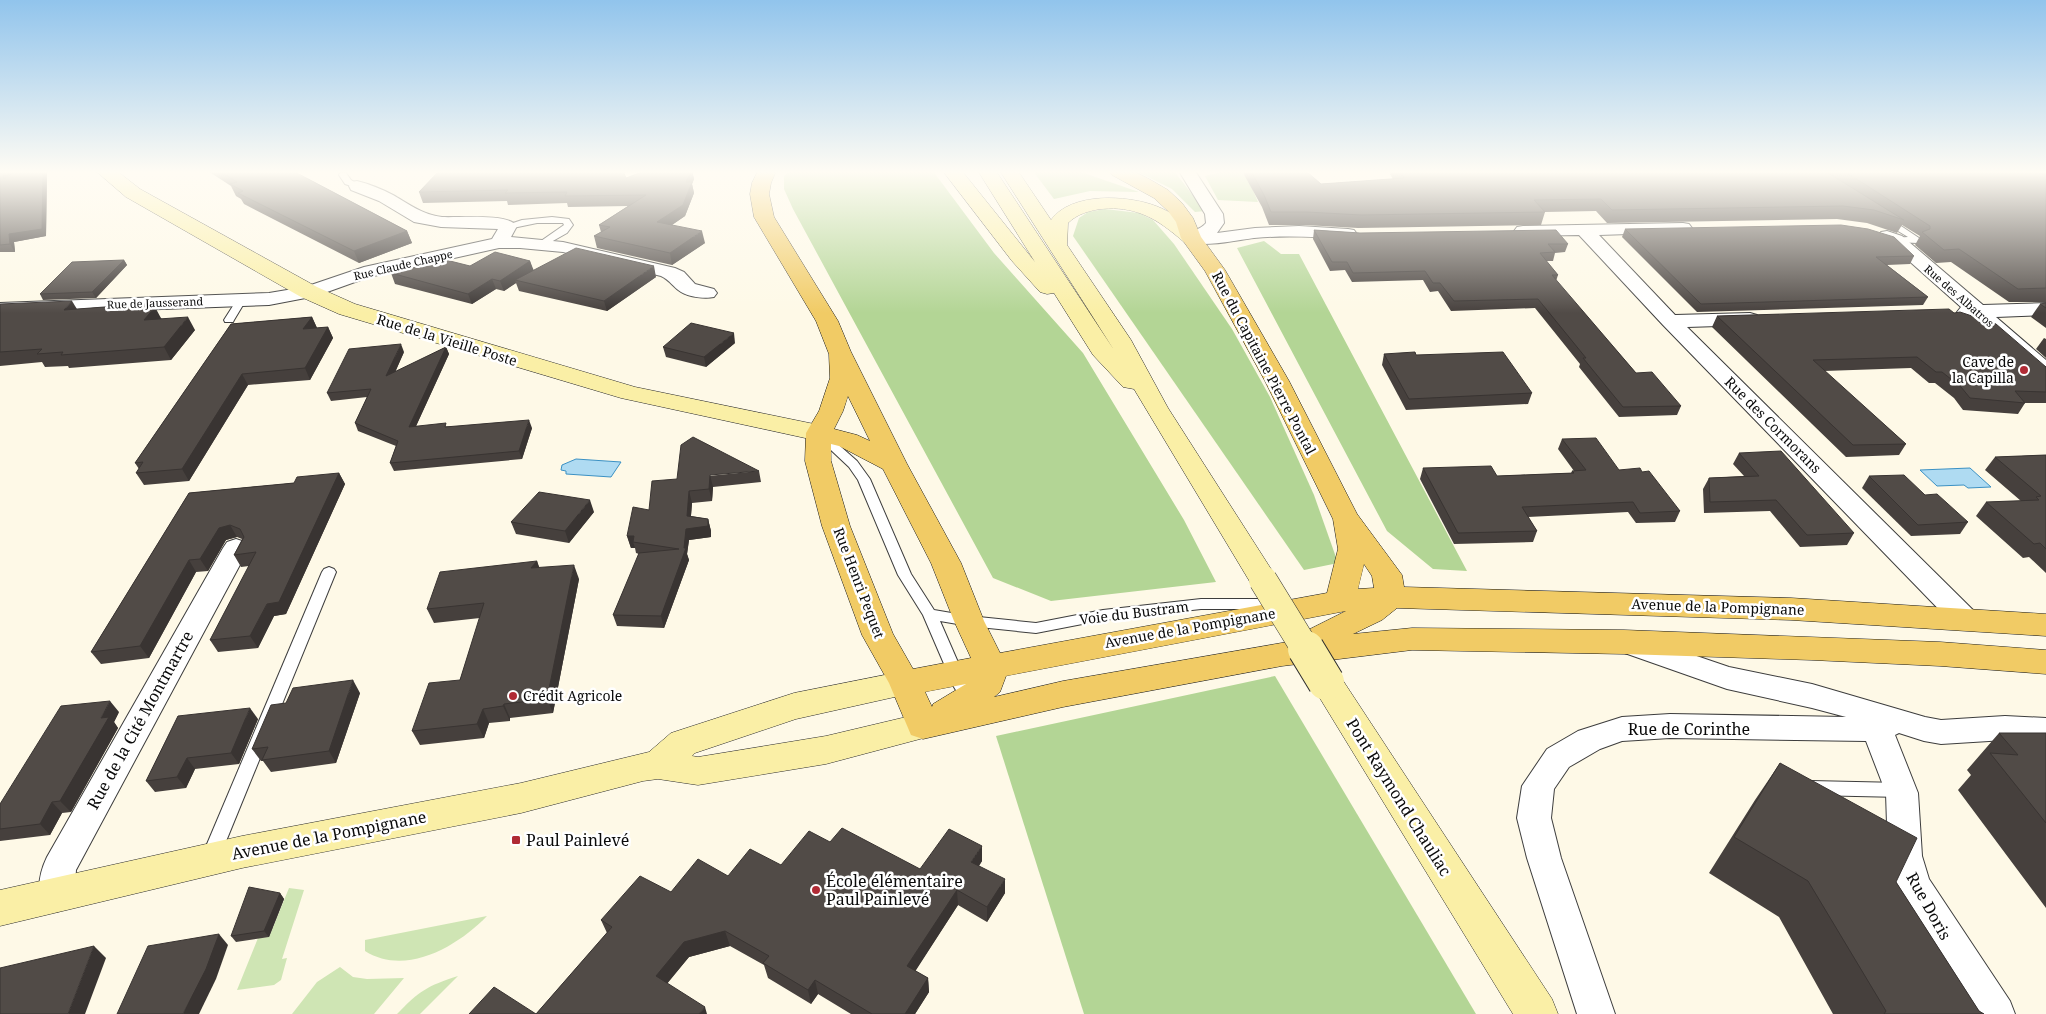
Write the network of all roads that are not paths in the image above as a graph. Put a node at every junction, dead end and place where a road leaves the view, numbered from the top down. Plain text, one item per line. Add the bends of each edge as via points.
1 (177, 218) edge
2 (422, 218) edge
3 (765, 218) edge
4 (988, 218) edge
5 (1017, 218) edge
6 (1041, 218) edge
7 (1063, 218) edge
8 (1164, 218) edge
9 (1183, 218) edge
10 (1214, 218) edge
11 (1873, 222) edge
12 (508, 226) junction
13 (1700, 228) edge
14 (1583, 229) junction
15 (1504, 231) edge
16 (1367, 235) edge
17 (1191, 238) junction
18 (499, 243) junction
19 (544, 244) junction
20 (1058, 244) junction
21 (309, 292) junction
22 (707, 293) dead end
23 (242, 300) junction
24 (1074, 306) junction
25 (0, 309) edge
26 (2046, 310) edge
27 (1977, 312) junction
28 (1947, 313) edge
29 (1769, 318) edge
30 (229, 320) dead end
31 (1670, 321) junction
32 (839, 352) junction
33 (2046, 371) edge
34 (1156, 408) junction
35 (820, 433) junction
36 (894, 464) junction
37 (1345, 517) junction
38 (236, 548) edge
39 (329, 572) dead end
40 (1390, 597) junction
41 (1339, 601) junction
42 (930, 614) junction
43 (1965, 619) junction
44 (969, 621) junction
45 (2046, 625) edge
46 (1624, 642) junction
47 (1282, 654) junction
48 (2046, 662) edge
49 (992, 668) junction
50 (905, 683) junction
51 (965, 685) junction
52 (1017, 705) junction
53 (1888, 725) junction
54 (923, 726) junction
55 (2046, 730) edge
56 (658, 765) junction
57 (1796, 788) edge
58 (1901, 790) junction
59 (210, 859) junction
60 (56, 896) junction
61 (0, 908) edge
62 (1537, 1014) edge
63 (1596, 1014) edge
64 (1996, 1014) edge

1 - 21 main road, Rue de la Vieille Poste
2 - 12 street
3 - 32 main road, Rue Henri Pequet via 827,321
4 - 24 main road via 1052,294
5 - 24 main road
6 - 20 main road
7 - 20 main road via 1057,230
8 - 17 main road
9 - 17 main road, Rue du Capitaine Pierre Pontal
10 - 17 street via 1209,231
11 - 27 street, Rue des Albatros
12 - 18 street
12 - 19 lane via 566,221 569,225 564,231
13 - 14 street
14 - 15 street
14 - 31 street, Rue des Cormorans
16 - 17 street via 1299,231
17 - 37 main road, Rue du Capitaine Pierre Pontal via 1215,270 1278,380
18 - 19 street, Rue Claude Chappe
18 - 21 street, Rue Claude Chappe via 364,273
19 - 22 street, Rue Claude Chappe via 668,272 688,288
20 - 34 main road via 1120,340
21 - 23 street, Rue de Jausserand
21 - 35 main road, Rue de la Vieille Poste via 347,310 630,393
23 - 25 street, Rue de Jausserand
23 - 30 lane
24 - 34 main road via 1102,350
26 - 27 street
27 - 28 street
27 - 33 street, Rue des Albatros
29 - 31 street
31 - 43 street, Rue des Cormorans
32 - 35 main road, Rue Henri Pequet via 842,378
32 - 36 main road, Rue Henri Pequet
34 - 62 main road, Pont Raymond Chauliac, bridge
35 - 36 main road via 848,440
35 - 42 lane via 864,479 905,575
35 - 50 main road, Rue Henri Pequet via 818,461 836,526 878,635
36 - 44 main road, Rue Henri Pequet via 946,563
37 - 40 main road, Rue du Capitaine Pierre Pontal via 1387,575
37 - 41 main road, Rue du Capitaine Pierre Pontal via 1352,548
38 - 60 street, Rue de la Cité Montmartre via 58,868
39 - 59 lane
40 - 41 main road, Avenue de la Pompignane
40 - 43 main road, Avenue de la Pompignane via 1791,609
40 - 47 main road, Avenue de la Pompignane via 1349,624
41 - 44 lane, Voie du Bustram via 1201,604 1103,615 1036,628
41 - 49 main road, Avenue de la Pompignane
42 - 44 lane, Voie du Bustram
42 - 51 lane
43 - 45 main road, Avenue de la Pompignane
44 - 49 main road, Rue Henri Pequet
46 - 47 main road, Avenue de la Pompignane via 1412,640
46 - 48 main road, Avenue de la Pompignane via 1940,654
46 - 53 street, Avenue de la Pompignane via 1727,678 1812,696
47 - 52 main road, Avenue de la Pompignane
49 - 51 main road, Avenue de la Pompignane via 988,684
50 - 51 main road, Avenue de la Pompignane
50 - 54 main road, Rue Henri Pequet
50 - 56 main road, Avenue de la Pompignane via 794,706 683,744
51 - 52 lane via 981,700
51 - 54 main road, Avenue de la Pompignane
52 - 54 main road, Avenue de la Pompignane
53 - 55 street, Rue de Corinthe via 1941,732 2005,728
53 - 58 street, Rue Doris via 1880,741
53 - 63 street, Rue de Corinthe via 1824,730 1670,726 1622,729 1589,740 1558,758 1538,786 1534,818 1544,858
54 - 56 main road, Avenue de la Pompignane via 819,752 698,771
56 - 59 main road, Avenue de la Pompignane via 521,798
57 - 58 lane
58 - 64 street, Rue Doris via 1905,810 1906,863 1911,880
59 - 60 main road, Avenue de la Pompignane
60 - 61 main road, Avenue de la Pompignane

